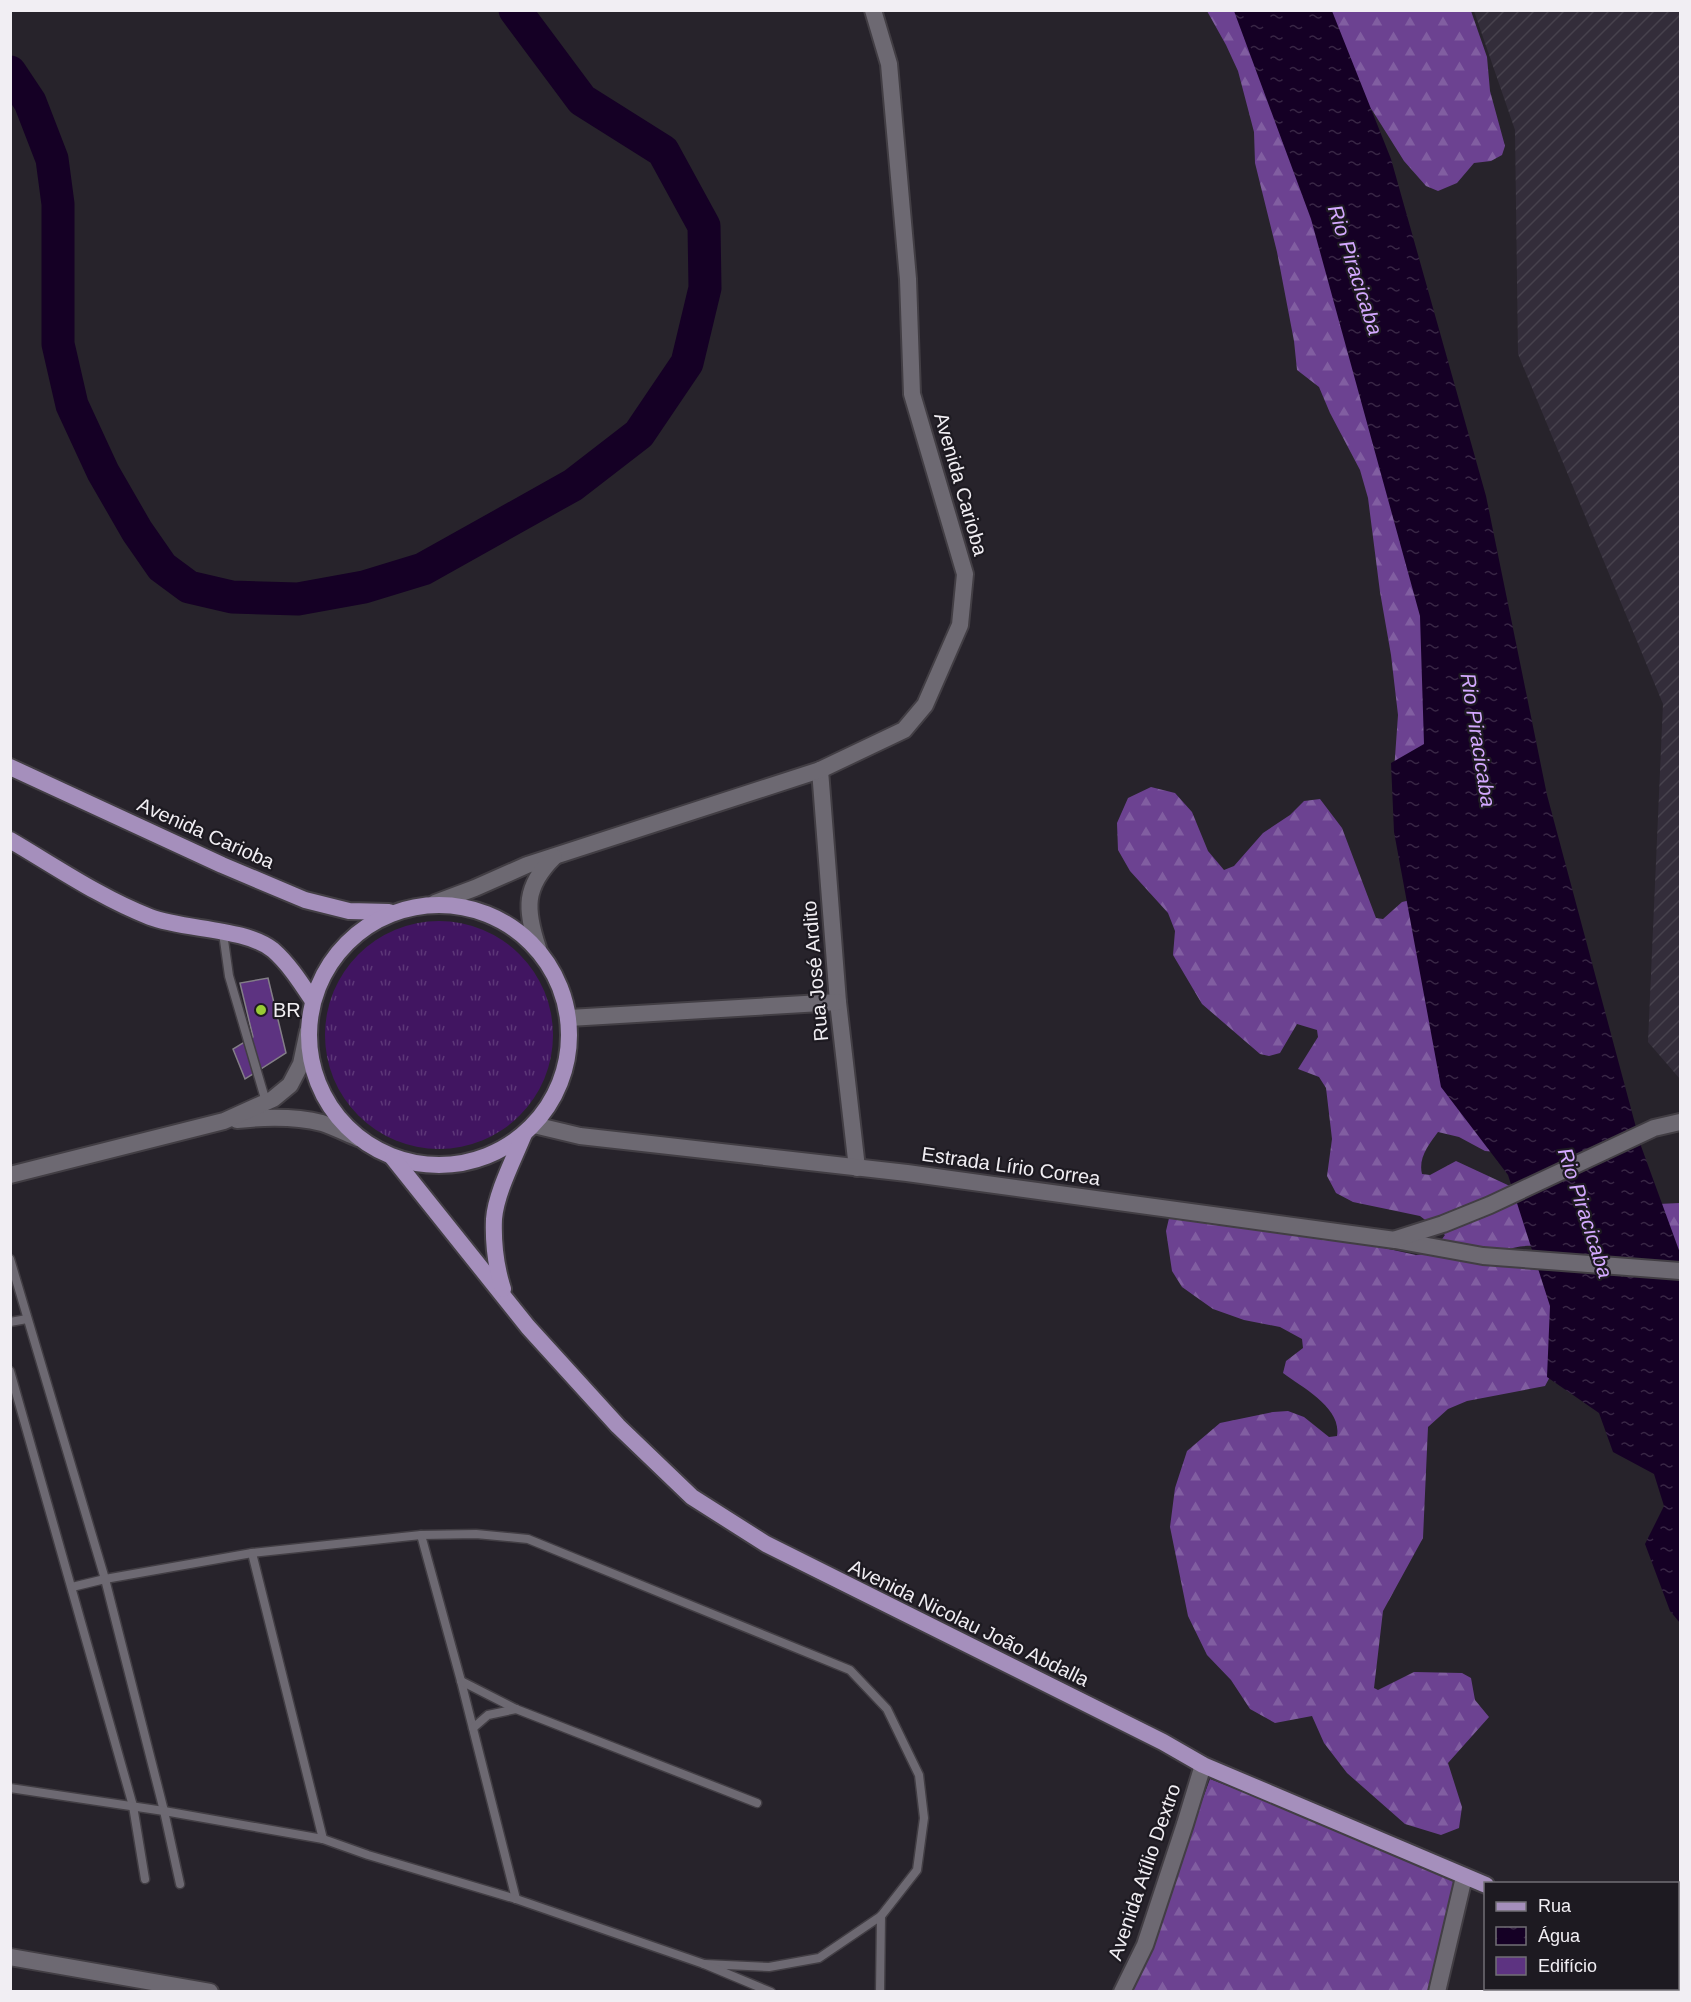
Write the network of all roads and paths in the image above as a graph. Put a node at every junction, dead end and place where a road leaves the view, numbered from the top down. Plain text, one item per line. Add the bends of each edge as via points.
1 (875, 12) edge
2 (10, 767) edge
3 (820, 770) junction
4 (10, 840) edge
5 (555, 856) junction
6 (435, 903) junction
7 (390, 912) junction
8 (223, 933) junction
9 (538, 948) junction
10 (313, 1000) junction
11 (838, 1002) junction
12 (569, 1018) junction
13 (308, 1031) junction
14 (266, 1102) junction
15 (224, 1121) junction
16 (1680, 1122) edge
17 (529, 1130) junction
18 (358, 1138) junction
19 (393, 1158) junction
20 (857, 1168) junction
21 (10, 1175) edge
22 (1395, 1240) junction
23 (10, 1258) edge
24 (1680, 1270) edge
25 (504, 1296) junction
26 (27, 1319) junction
27 (10, 1322) edge
28 (10, 1371) edge
29 (421, 1535) junction
30 (252, 1553) junction
31 (105, 1579) junction
32 (72, 1587) junction
33 (461, 1681) junction
34 (516, 1708) junction
35 (473, 1728) junction
36 (1203, 1765) junction
37 (10, 1788) edge
38 (757, 1803) dead end
39 (133, 1806) junction
40 (164, 1811) junction
41 (323, 1839) junction
42 (1464, 1877) junction
43 (145, 1879) dead end
44 (180, 1884) dead end
45 (1484, 1885) edge
46 (516, 1899) junction
47 (881, 1916) junction
48 (10, 1957) edge
49 (704, 1964) junction
50 (188, 1989) edge
51 (210, 1992) edge
52 (771, 1992) edge
53 (879, 1992) edge
54 (1122, 1992) edge
55 (1437, 1992) edge

1 - 3 street, Avenida Carioba via 889,64 908,279 912,394 965,574 960,625 925,705 904,730
2 - 7 main road, Avenida Carioba via 305,900 349,911
3 - 5 street, Avenida Carioba
3 - 11 street, Rua José Ardito
4 - 8 main road via 123,905 153,918
5 - 6 street, Avenida Carioba
5 - 9 street via 540,872 531,893 530,915
6 - 7 main road
6 - 9 main road via 473,908 508,923
7 - 10 main road via 356,933 329,964
8 - 10 main road via 246,937 272,949
8 - 14 lane via 229,976
9 - 12 main road via 559,981
10 - 13 main road
11 - 12 street
11 - 20 street, Rua José Ardito
12 - 17 main road via 563,1076 552,1102
13 - 14 street via 301,1064 290,1085
13 - 18 main road via 314,1071 330,1108
14 - 15 street
15 - 18 street via 297,1119
15 - 21 street
16 - 22 street via 1654,1128 1490,1205
17 - 19 main road via 495,1154 461,1164 426,1166
17 - 20 street, Estrada Lírio Correa
17 - 25 main road, Avenida Nicolau João Abdalla via 504,1182 494,1218 496,1266
18 - 19 main road
19 - 25 main road, Avenida Nicolau João Abdalla
20 - 22 street, Estrada Lírio Correa
22 - 24 street, Estrada Lírio Correa via 1483,1256
23 - 26 lane
25 - 36 main road, Avenida Nicolau João Abdalla via 618,1426 692,1497 766,1544
26 - 27 lane
26 - 31 lane
28 - 32 lane
29 - 30 lane
29 - 33 lane
29 - 47 lane via 476,1534 528,1539 850,1670 887,1709 919,1775 924,1818 917,1870
30 - 31 lane
30 - 41 lane
31 - 32 lane
31 - 40 lane
32 - 39 lane
33 - 34 lane
33 - 35 lane
34 - 35 lane via 488,1715
34 - 38 lane
35 - 46 lane
36 - 42 main road, Avenida Nicolau João Abdalla
36 - 54 street, Avenida Atílio Dextro via 1145,1945
37 - 39 lane
39 - 40 lane
39 - 43 lane
40 - 41 lane
40 - 44 lane
41 - 46 lane
42 - 45 main road, Avenida Nicolau João Abdalla
42 - 55 street
46 - 49 lane
47 - 49 lane via 819,1959 769,1967
47 - 53 lane
48 - 50 street
49 - 52 lane
50 - 51 street

